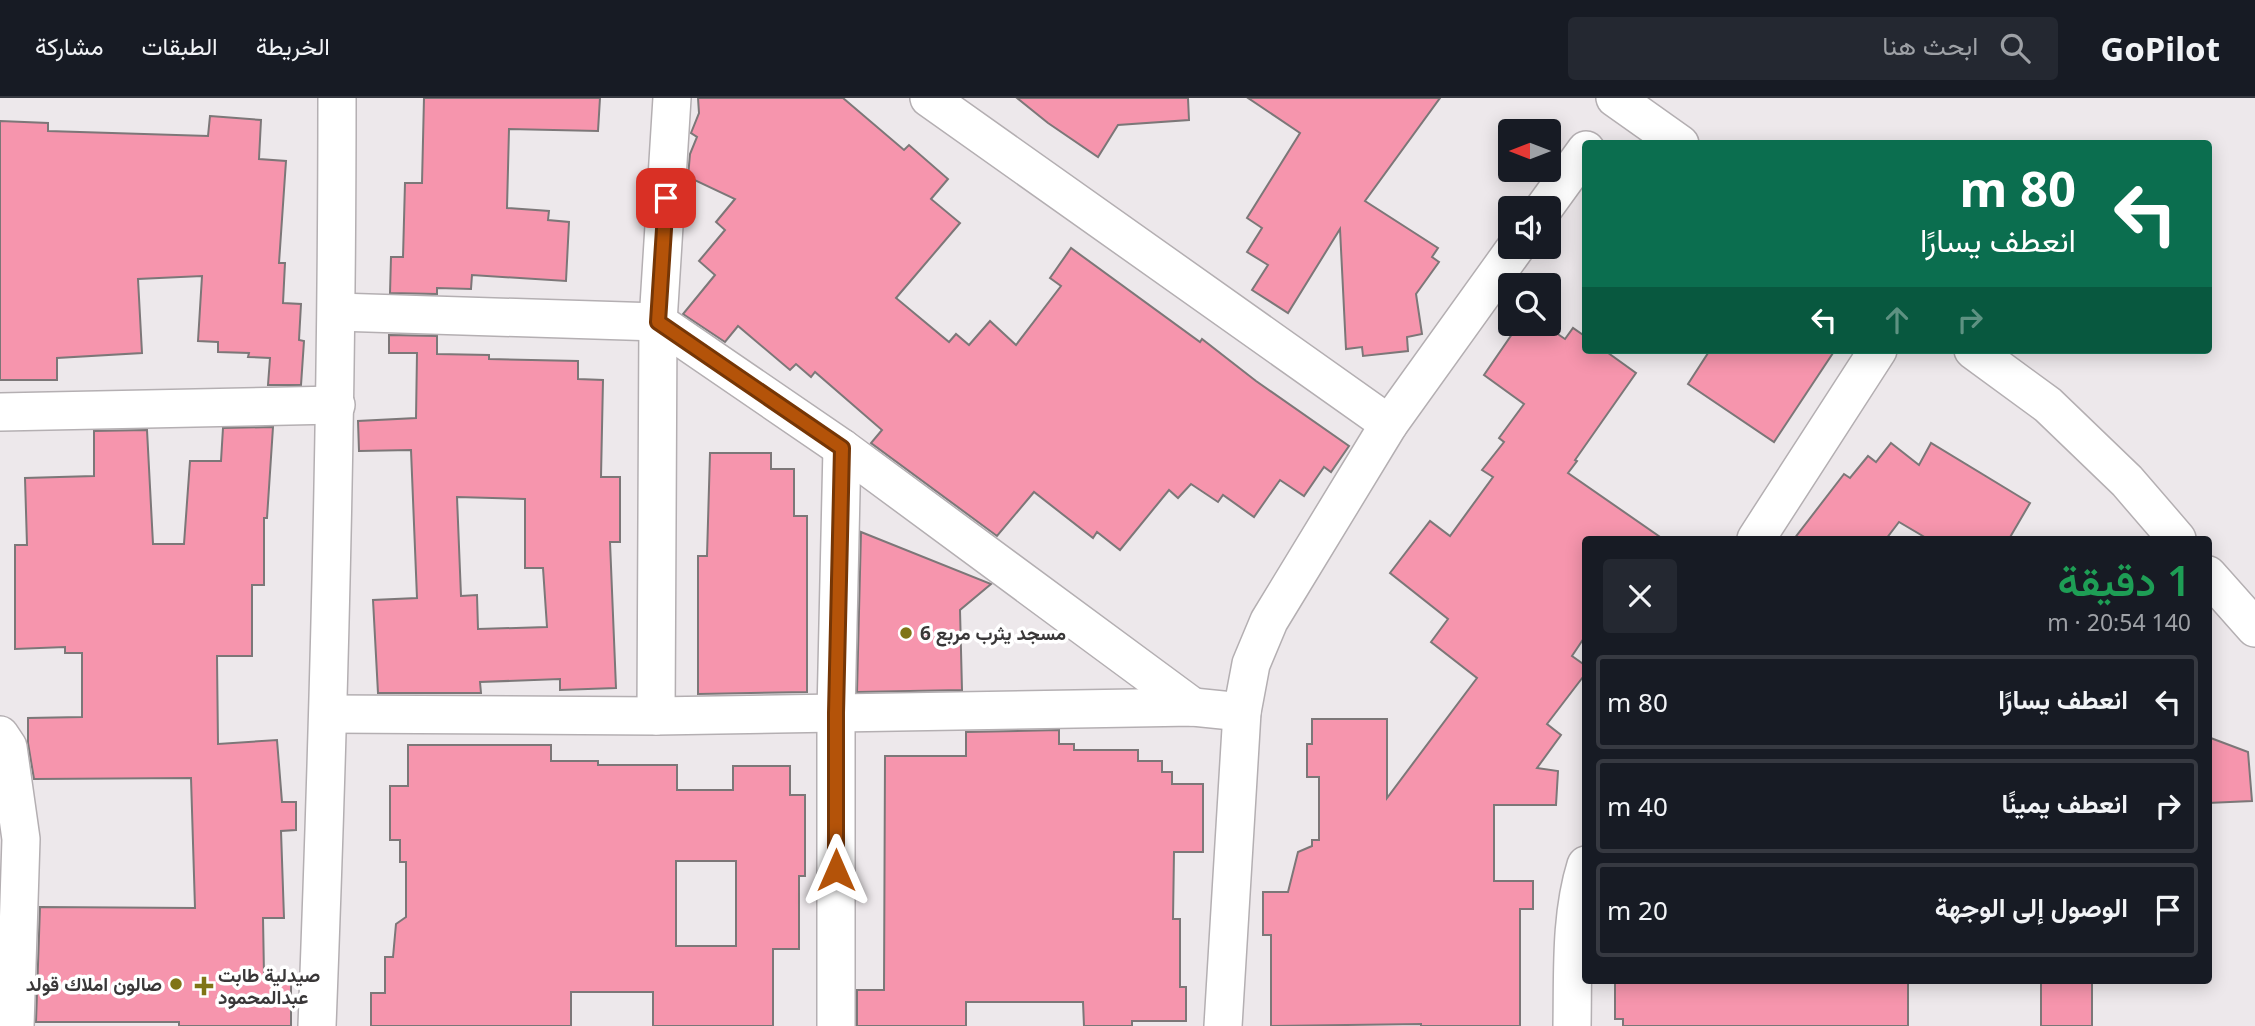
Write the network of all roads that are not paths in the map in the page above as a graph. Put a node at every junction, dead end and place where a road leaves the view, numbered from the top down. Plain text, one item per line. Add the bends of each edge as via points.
1 (337, 98) edge
2 (672, 98) edge
3 (929, 98) edge
4 (1617, 100) edge
5 (1592, 140) edge
6 (1673, 140) edge
7 (1582, 156) edge
8 (1553, 196) edge
9 (1507, 259) edge
10 (337, 312) junction
11 (658, 322) junction
12 (1875, 354) edge
13 (1978, 354) edge
14 (336, 405) junction
15 (0, 412) edge
16 (1389, 424) junction
17 (842, 448) junction
18 (1758, 536) edge
19 (2174, 536) edge
20 (2212, 580) edge
21 (2255, 628) edge
22 (1193, 707) junction
23 (1242, 712) junction
24 (836, 713) junction
25 (329, 714) junction
26 (656, 716) junction
27 (0, 735) edge
28 (1582, 876) edge
29 (15, 1026) edge
30 (317, 1026) edge
31 (836, 1026) edge
32 (1223, 1026) edge
33 (1572, 1026) edge

1 - 10 street
2 - 11 street
3 - 16 street
4 - 5 street
4 - 6 street
7 - 8 street
9 - 16 street
10 - 11 street
10 - 14 street
11 - 17 street
11 - 26 street
12 - 18 street
13 - 19 street via 2048,405 2127,481
14 - 15 street
14 - 25 street
16 - 23 street via 1269,621 1251,664
17 - 22 street
17 - 24 street
20 - 21 street
22 - 23 street
22 - 24 street
23 - 32 street
24 - 26 street
24 - 31 street
25 - 26 street
25 - 30 street
27 - 29 street via 8,747 21,839
28 - 33 street via 1573,952

